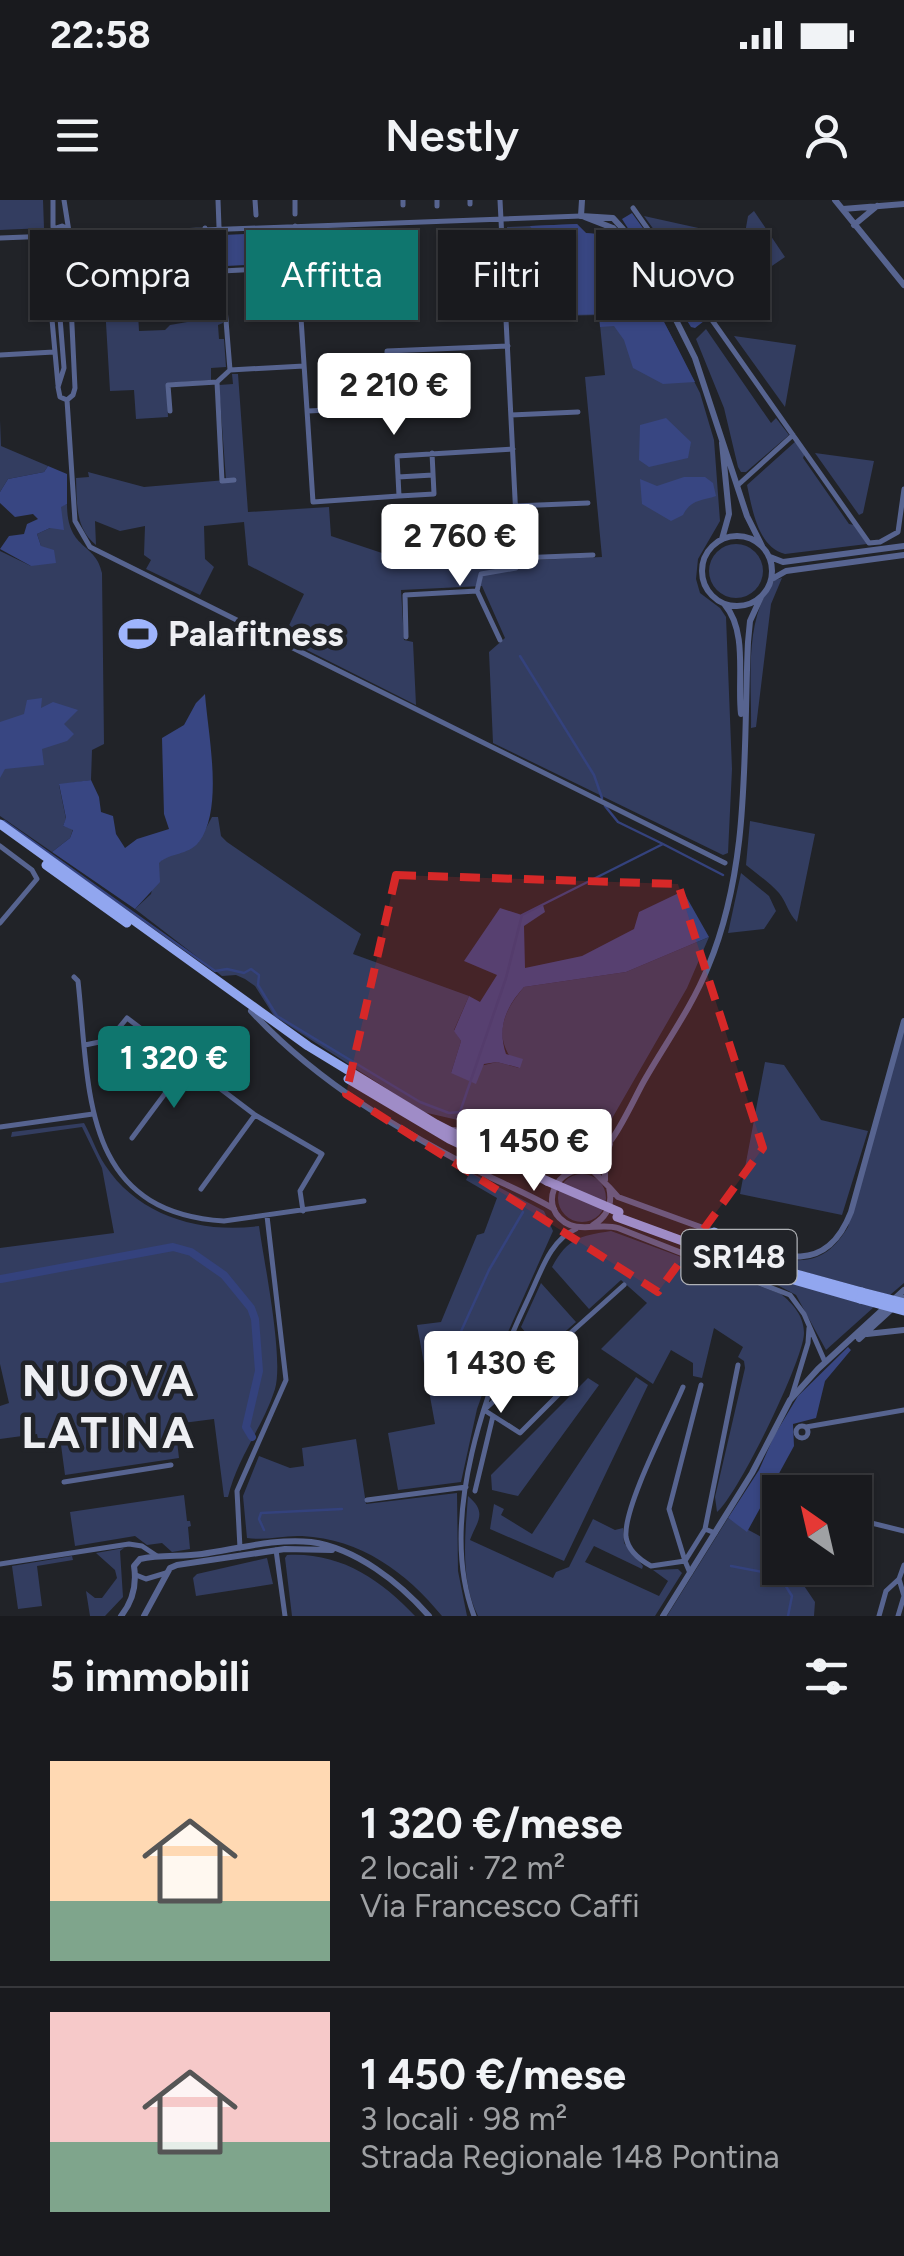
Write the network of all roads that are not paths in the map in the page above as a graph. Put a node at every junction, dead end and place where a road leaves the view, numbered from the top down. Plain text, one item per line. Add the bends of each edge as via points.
1 (52, 200) edge
2 (64, 200) edge
3 (218, 200) edge
4 (255, 200) edge
5 (295, 200) edge
6 (500, 200) edge
7 (582, 200) edge
8 (838, 200) edge
9 (904, 204) edge
10 (878, 205) junction
11 (633, 208) dead end
12 (843, 209) junction
13 (295, 214) dead end
14 (256, 215) dead end
15 (581, 216) junction
16 (501, 218) junction
17 (854, 225) junction
18 (295, 226) junction
19 (205, 228) joint
20 (219, 228) junction
21 (53, 230) edge
22 (67, 230) edge
23 (166, 230) edge
24 (295, 230) edge
25 (30, 237) edge
26 (0, 238) edge
27 (246, 269) edge
28 (904, 285) edge
29 (51, 320) edge
30 (59, 320) edge
31 (72, 320) edge
32 (301, 320) edge
33 (508, 346) junction
34 (54, 352) junction
35 (0, 356) edge
36 (304, 366) junction
37 (230, 370) junction
38 (216, 382) junction
39 (58, 387) junction
40 (67, 400) junction
41 (307, 410) junction
42 (170, 411) dead end
43 (578, 412) dead end
44 (511, 415) junction
45 (718, 422) junction
46 (793, 435) junction
47 (512, 449) junction
48 (432, 454) junction
49 (433, 475) junction
50 (398, 476) junction
51 (234, 480) dead end
52 (738, 485) junction
53 (904, 489) edge
54 (399, 496) junction
55 (588, 503) dead end
56 (516, 506) junction
57 (722, 539) junction
58 (762, 546) junction
59 (904, 546) edge
60 (592, 555) dead end
61 (904, 555) edge
62 (518, 558) junction
63 (770, 558) junction
64 (771, 580) junction
65 (477, 591) junction
66 (761, 596) junction
67 (724, 604) junction
68 (406, 636) dead end
69 (500, 640) dead end
70 (744, 736) junction
71 (0, 827) edge
72 (0, 846) edge
73 (725, 863) dead end
74 (0, 923) edge
75 (74, 977) dead end
76 (251, 1011) junction
77 (904, 1022) edge
78 (85, 1044) junction
79 (187, 1063) junction
80 (93, 1114) junction
81 (255, 1115) junction
82 (436, 1124) junction
83 (0, 1127) edge
84 (132, 1138) dead end
85 (611, 1138) junction
86 (583, 1168) junction
87 (569, 1171) junction
88 (546, 1184) junction
89 (607, 1184) junction
90 (201, 1189) dead end
91 (364, 1201) dead end
92 (554, 1209) junction
93 (303, 1211) junction
94 (267, 1216) junction
95 (593, 1225) junction
96 (579, 1227) junction
97 (714, 1232) junction
98 (730, 1272) junction
99 (776, 1272) junction
100 (624, 1285) dead end
101 (861, 1296) junction
102 (904, 1297) edge
103 (904, 1311) edge
104 (809, 1325) junction
105 (904, 1330) edge
106 (859, 1339) junction
107 (848, 1344) junction
108 (826, 1362) junction
109 (738, 1364) dead end
110 (573, 1380) dead end
111 (494, 1381) junction
112 (700, 1384) dead end
113 (511, 1386) junction
114 (684, 1387) dead end
115 (790, 1400) junction
116 (484, 1410) junction
117 (904, 1410) edge
118 (493, 1415) junction
119 (806, 1428) dead end
120 (171, 1465) dead end
121 (64, 1482) dead end
122 (466, 1488) junction
123 (474, 1490) dead end
124 (367, 1500) dead end
125 (872, 1522) edge
126 (705, 1529) junction
127 (904, 1530) edge
128 (714, 1532) junction
129 (132, 1544) junction
130 (240, 1548) junction
131 (276, 1550) junction
132 (336, 1550) junction
133 (161, 1557) junction
134 (685, 1561) junction
135 (135, 1563) junction
136 (0, 1564) edge
137 (904, 1566) edge
138 (168, 1570) junction
139 (690, 1573) junction
140 (136, 1575) junction
141 (900, 1580) junction
142 (120, 1616) edge
143 (144, 1616) edge
144 (286, 1616) edge
145 (429, 1616) edge
146 (474, 1616) edge
147 (664, 1616) edge
148 (879, 1616) edge
149 (898, 1616) edge

1 - 21 street
2 - 22 street
3 - 20 street
4 - 14 street
5 - 13 street
6 - 16 street
7 - 15 street
8 - 12 street
9 - 10 street
10 - 12 street
10 - 17 street
11 - 46 street
12 - 17 street
15 - 16 street
15 - 45 street via 613,228 636,253 696,358
16 - 18 street
16 - 33 street
17 - 28 street
18 - 20 street
18 - 24 street
19 - 20 street
19 - 23 street
25 - 26 street
27 - 37 street via 222,270
29 - 34 street
30 - 39 street via 64,368
31 - 40 street via 75,388
32 - 36 street
33 - 41 street via 387,351 388,407
33 - 44 street
34 - 35 street
34 - 39 street
36 - 37 street
36 - 41 street
37 - 38 street
38 - 42 street via 168,385
38 - 51 street via 222,481
39 - 40 street
40 - 73 street via 75,521 90,547
41 - 54 street via 313,502
43 - 44 street
44 - 47 street
45 - 52 street
45 - 57 street via 729,514
46 - 52 street
46 - 53 street via 869,543 898,532
47 - 48 street
47 - 56 street
48 - 49 street
48 - 50 street via 397,456
49 - 50 street
49 - 54 street via 434,494
50 - 54 street
52 - 58 street
55 - 56 street
56 - 62 street
57 - 58 street via 743,536
57 - 67 street via 705,555 702,578
58 - 63 street
59 - 63 street via 783,562
60 - 62 street
61 - 64 street via 786,571
62 - 65 street via 516,568 481,574
63 - 64 street
64 - 66 street
65 - 68 street via 404,595
65 - 69 street
66 - 67 street via 744,606
66 - 70 street via 750,621
67 - 70 street via 738,637
70 - 85 street via 737,868 719,938 692,999
71 - 76 main road, SR148
71 - 82 main road, SR148 via 308,1046
72 - 74 street via 37,879
75 - 78 street
76 - 88 main road, SR148 via 360,1087
76 - 92 street via 299,1058 374,1111
77 - 97 street via 851,1212 837,1239 816,1254 793,1258
78 - 79 street via 109,1040 127,1018
78 - 80 street
79 - 81 street
79 - 84 street
80 - 83 street
80 - 94 street via 108,1158 154,1202 205,1220
81 - 90 street
81 - 93 street via 322,1154 300,1191
82 - 87 street
82 - 88 main road, SR148
85 - 86 street
85 - 89 street
86 - 87 street
86 - 89 street
87 - 92 street via 554,1187
88 - 99 main road, SR148, bridge
89 - 95 street via 610,1205
89 - 97 street via 618,1197
91 - 93 street
92 - 96 street
93 - 94 street
94 - 130 street via 286,1380 240,1481
95 - 96 street
95 - 98 street via 618,1228
96 - 111 street via 556,1243
97 - 99 main road
98 - 99 main road
98 - 104 street via 790,1296
99 - 101 main road, SR148
100 - 113 street
101 - 102 main road, SR148, bridge
101 - 103 main road, SR148, bridge
102 - 106 street
102 - 107 street
104 - 108 street
104 - 115 street
105 - 106 street
106 - 107 street
107 - 108 street
108 - 115 street
109 - 126 street
110 - 118 street via 520,1433
111 - 113 street
111 - 116 street
112 - 134 street via 670,1509
113 - 116 street
114 - 134 street via 628,1515 626,1540 651,1566
115 - 128 street
116 - 118 street
116 - 122 street
117 - 119 street
118 - 123 street
120 - 121 street
122 - 124 street
122 - 146 street via 463,1574
125 - 127 street
126 - 128 street
126 - 134 street
128 - 139 street
129 - 133 street
129 - 135 street
129 - 136 street
130 - 132 street via 312,1542
130 - 133 street
131 - 132 street
131 - 138 street
131 - 144 street
132 - 145 street via 385,1576
133 - 135 street
133 - 138 street
134 - 139 street
135 - 140 street
137 - 141 street
138 - 140 street via 146,1579
138 - 143 street
139 - 147 street
140 - 142 street
141 - 148 street via 886,1590
141 - 149 street

